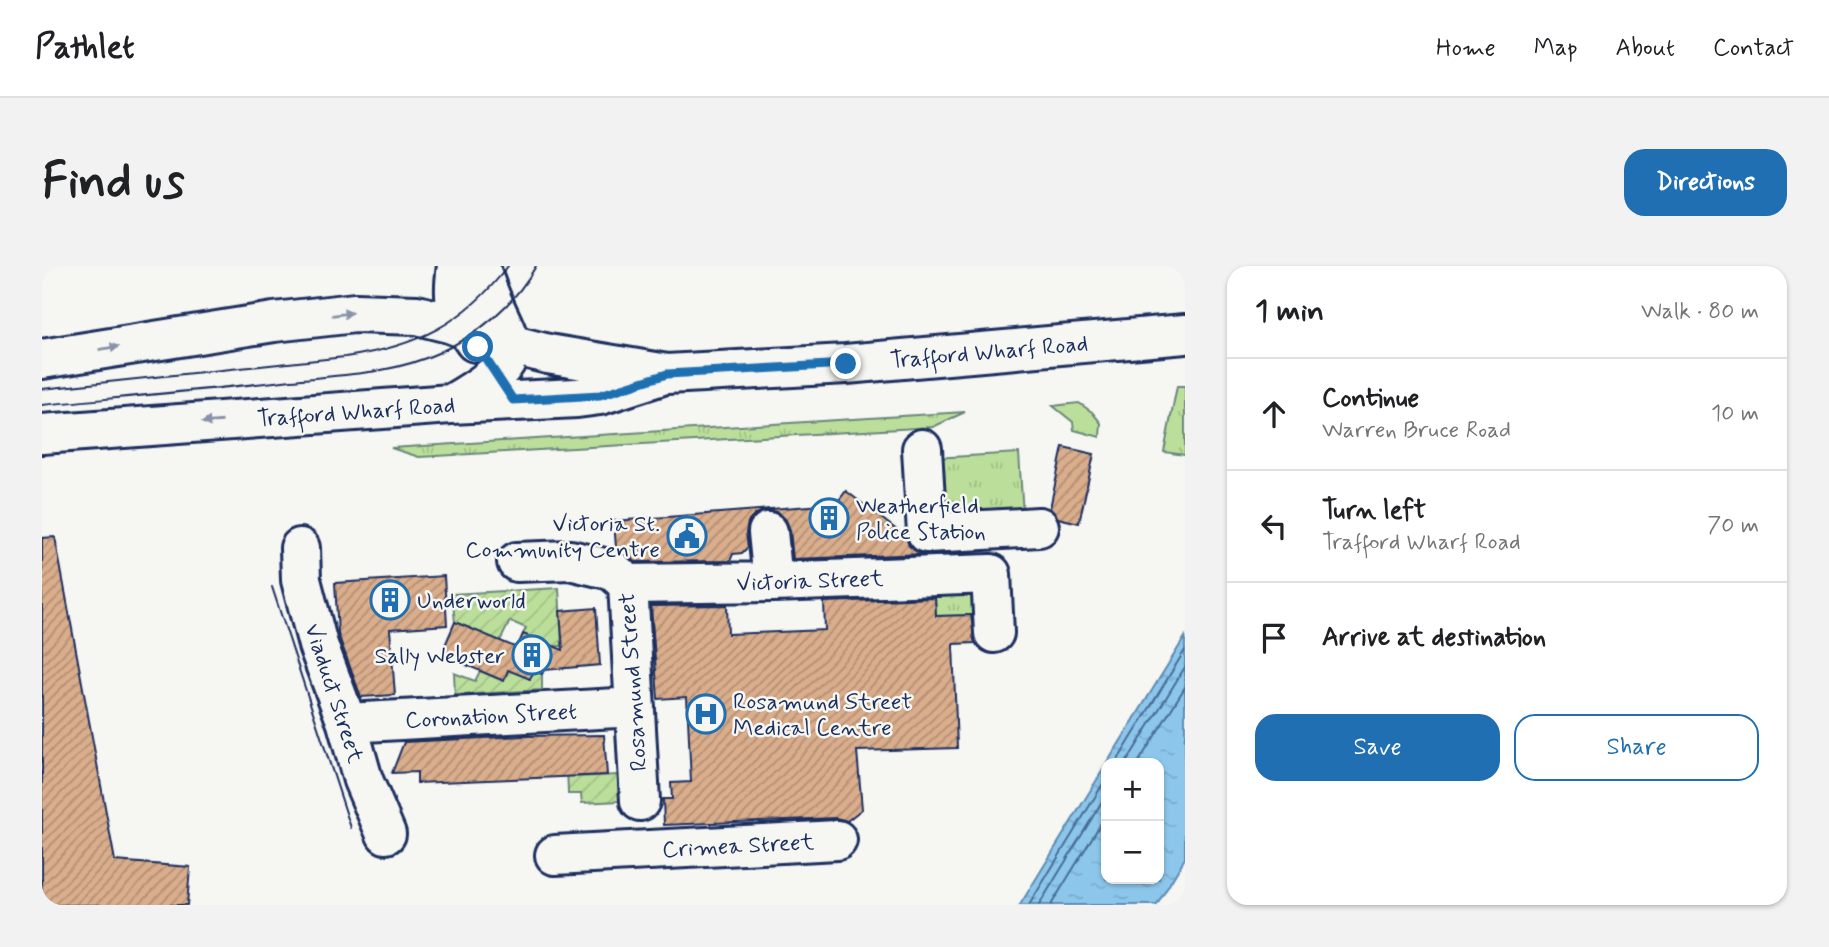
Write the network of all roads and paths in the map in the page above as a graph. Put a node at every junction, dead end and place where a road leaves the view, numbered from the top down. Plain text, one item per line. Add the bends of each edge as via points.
1 (455, 266) edge
2 (480, 266) edge
3 (417, 316) junction
4 (465, 328) junction
5 (1185, 334) edge
6 (42, 359) edge
7 (507, 373) junction
8 (667, 374) junction
9 (42, 433) edge
10 (922, 449) dead end
11 (1039, 527) dead end
12 (768, 532) dead end
13 (300, 548) dead end
14 (517, 562) dead end
15 (773, 582) junction
16 (628, 584) junction
17 (994, 633) dead end
18 (635, 708) junction
19 (347, 723) junction
20 (640, 826) junction
21 (386, 834) dead end
22 (836, 840) dead end
23 (555, 855) dead end

1 - 3 street
1 - 4 street via 454,304
2 - 7 street
3 - 4 street
6 -> 3 street via 274,322 355,313
4 - 7 street
5 - 8 street, Trafford Wharf Road via 846,364
7 - 8 street, Trafford Wharf Road via 600,395
7 - 8 street, Trafford Wharf Road via 548,354
7 -> 9 street, Trafford Wharf Road via 452,404
10 - 11 street via 927,533
12 - 15 street
13 - 19 street, Viaduct Street via 301,580 318,645
14 - 16 street, Rosamund Street via 570,560 612,570
15 - 16 street, Victoria Street
15 - 17 street, Victoria Street via 991,574
16 - 18 street, Rosamund Street
18 - 19 street, Coronation Street
18 - 20 street, Rosamund Street
19 - 21 street, Viaduct Street via 363,780
20 - 22 street, Crimea Street
20 - 23 street, Crimea Street

